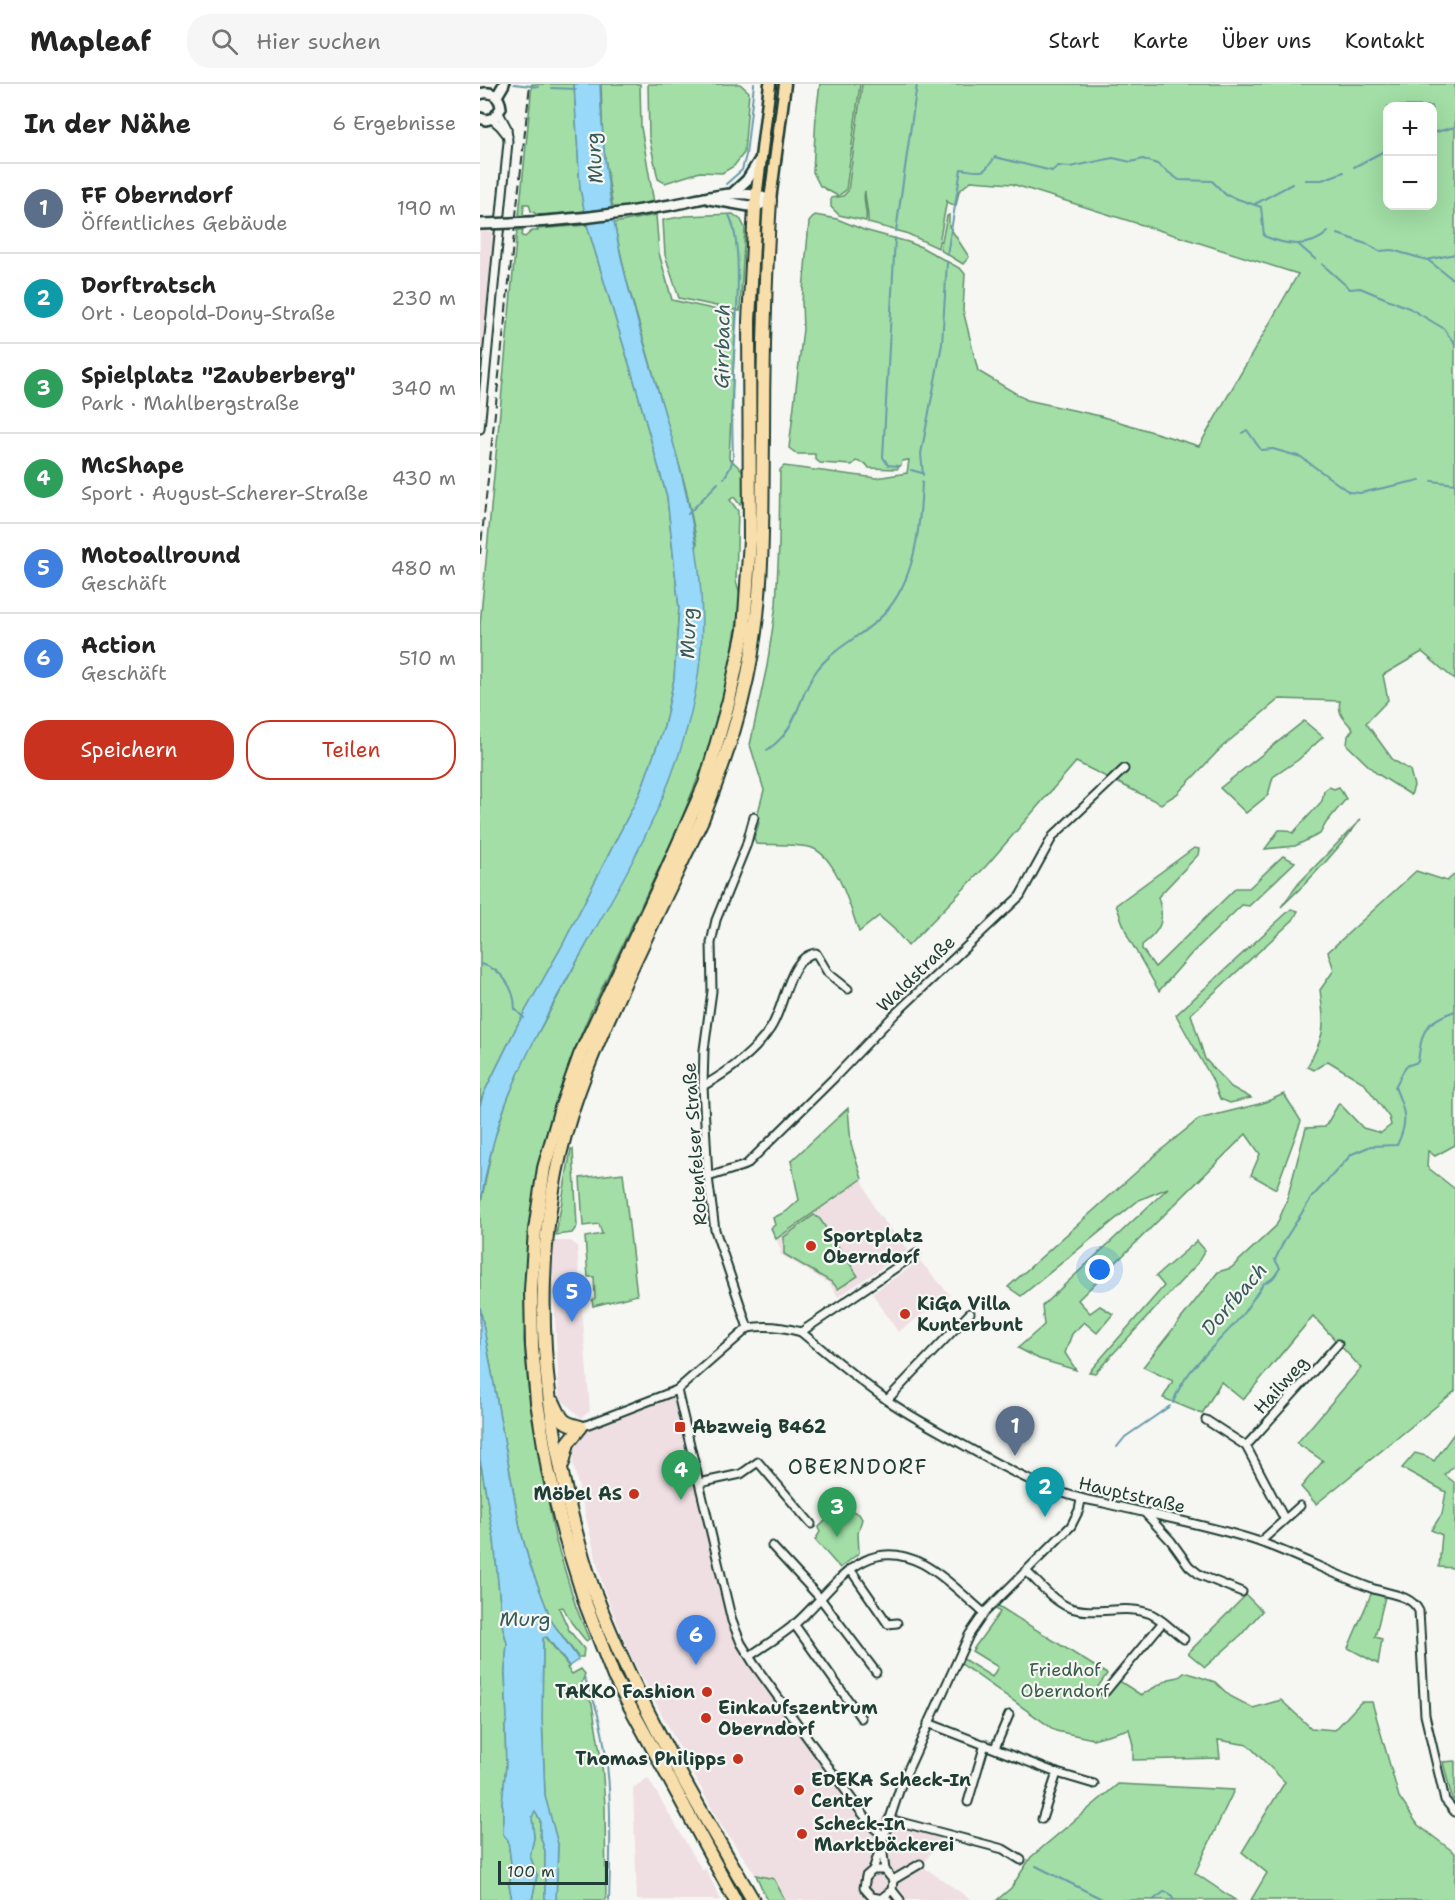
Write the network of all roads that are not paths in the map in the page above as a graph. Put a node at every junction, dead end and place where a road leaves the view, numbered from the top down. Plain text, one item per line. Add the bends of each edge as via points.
1 (770, 84) edge
2 (785, 84) edge
3 (504, 85) edge
4 (480, 94) edge
5 (497, 96) junction
6 (496, 116) junction
7 (480, 118) edge
8 (759, 161) junction
9 (734, 192) junction
10 (708, 199) junction
11 (770, 200) junction
12 (755, 201) junction
13 (480, 224) edge
14 (480, 429) edge
15 (1124, 769) dead end
16 (753, 817) dead end
17 (848, 989) dead end
18 (703, 1086) junction
19 (708, 1177) junction
20 (916, 1254) dead end
21 (970, 1313) dead end
22 (748, 1328) junction
23 (801, 1332) junction
24 (1338, 1344) dead end
25 (677, 1390) junction
26 (549, 1399) junction
27 (887, 1400) junction
28 (1206, 1420) dead end
29 (582, 1427) junction
30 (1246, 1446) junction
31 (561, 1470) junction
32 (699, 1483) junction
33 (1081, 1500) junction
34 (1300, 1506) dead end
35 (1146, 1514) junction
36 (1284, 1518) junction
37 (811, 1524) dead end
38 (1260, 1542) junction
39 (772, 1546) dead end
40 (850, 1569) junction
41 (1026, 1571) junction
42 (1242, 1592) dead end
43 (820, 1598) junction
44 (984, 1613) junction
45 (1162, 1622) junction
46 (897, 1623) dead end
47 (794, 1624) junction
48 (1184, 1640) dead end
49 (750, 1656) junction
50 (876, 1672) dead end
51 (1105, 1692) dead end
52 (1009, 1714) dead end
53 (861, 1718) dead end
54 (928, 1723) junction
55 (985, 1744) junction
56 (995, 1748) junction
57 (1057, 1773) junction
58 (1094, 1784) dead end
59 (968, 1802) dead end
60 (1455, 1812) edge
61 (889, 1819) junction
62 (1042, 1819) dead end
63 (883, 1839) junction
64 (1021, 1860) dead end
65 (920, 1864) dead end
66 (873, 1870) junction
67 (885, 1870) junction
68 (893, 1880) junction
69 (892, 1890) junction
70 (886, 1899) edge
71 (735, 1900) edge
72 (753, 1900) edge
73 (900, 1900) edge

1 - 8 main road
2 - 11 main road
3 - 5 street
4 - 5 street via 490,92
5 - 6 street via 501,105
6 - 7 street
6 - 14 street via 508,136
8 - 9 street
8 - 12 main road
9 - 10 street
9 - 12 street
10 - 12 street
10 - 13 street, bridge via 571,220
11 - 12 street
11 - 26 highway via 763,334 762,551 753,644 741,708 702,820 591,1058 571,1113 555,1181 543,1277
12 - 71 highway via 749,321 750,540 744,630 705,784 580,1055 560,1111 544,1168 534,1230 531,1290 537,1402 548,1470 586,1605 614,1677
15 - 19 street, Waldstraße via 1053,836 1020,896 895,1014 746,1165
16 - 18 street, Rotenfelser Straße via 711,943 712,991
17 - 18 street via 828,973 816,953 803,958 793,970 770,1029 727,1072
18 - 19 street, Rotenfelser Straße
19 - 22 street, Rotenfelser Straße via 715,1230
20 - 23 street
21 - 27 street
22 - 23 street, Hauptstraße
22 - 25 street
23 - 27 street, Hauptstraße
24 - 30 street, Hailweg
25 - 29 street
25 - 32 street
26 - 29 highway via 556,1404 563,1420
26 - 31 highway
27 - 33 street, Hauptstraße via 1000,1466
28 - 30 street
29 - 31 highway via 568,1443
30 - 36 street
31 - 72 highway via 594,1593 626,1669
32 - 37 street via 741,1474 758,1462
32 - 49 street via 732,1621
33 - 35 street, Hauptstraße
33 - 41 street via 1071,1526
34 - 36 street
35 - 38 street, Hauptstraße
35 - 42 street via 1200,1575
36 - 38 street
38 - 60 street, Hauptstraße via 1416,1604 1425,1715 1445,1800
39 - 43 street
40 - 43 street
40 - 44 street via 867,1558 894,1554 932,1569
40 - 46 street via 888,1623
41 - 44 street
41 - 45 street via 1066,1606 1082,1611 1136,1610
43 - 47 street
43 - 50 street
44 - 54 street via 960,1651
45 - 48 street
45 - 51 street
47 - 49 street
47 - 53 street
49 - 63 street
52 - 56 street
54 - 55 street
54 - 61 street
55 - 56 street
55 - 59 street
56 - 57 street
57 - 58 street
57 - 62 street
61 - 63 street
61 - 64 street via 1003,1849
63 - 66 street
63 - 67 street
65 - 68 street
66 - 67 street
66 - 70 street via 866,1876 864,1888 872,1897
67 - 68 street
68 - 69 street
69 - 70 street
69 - 73 street

